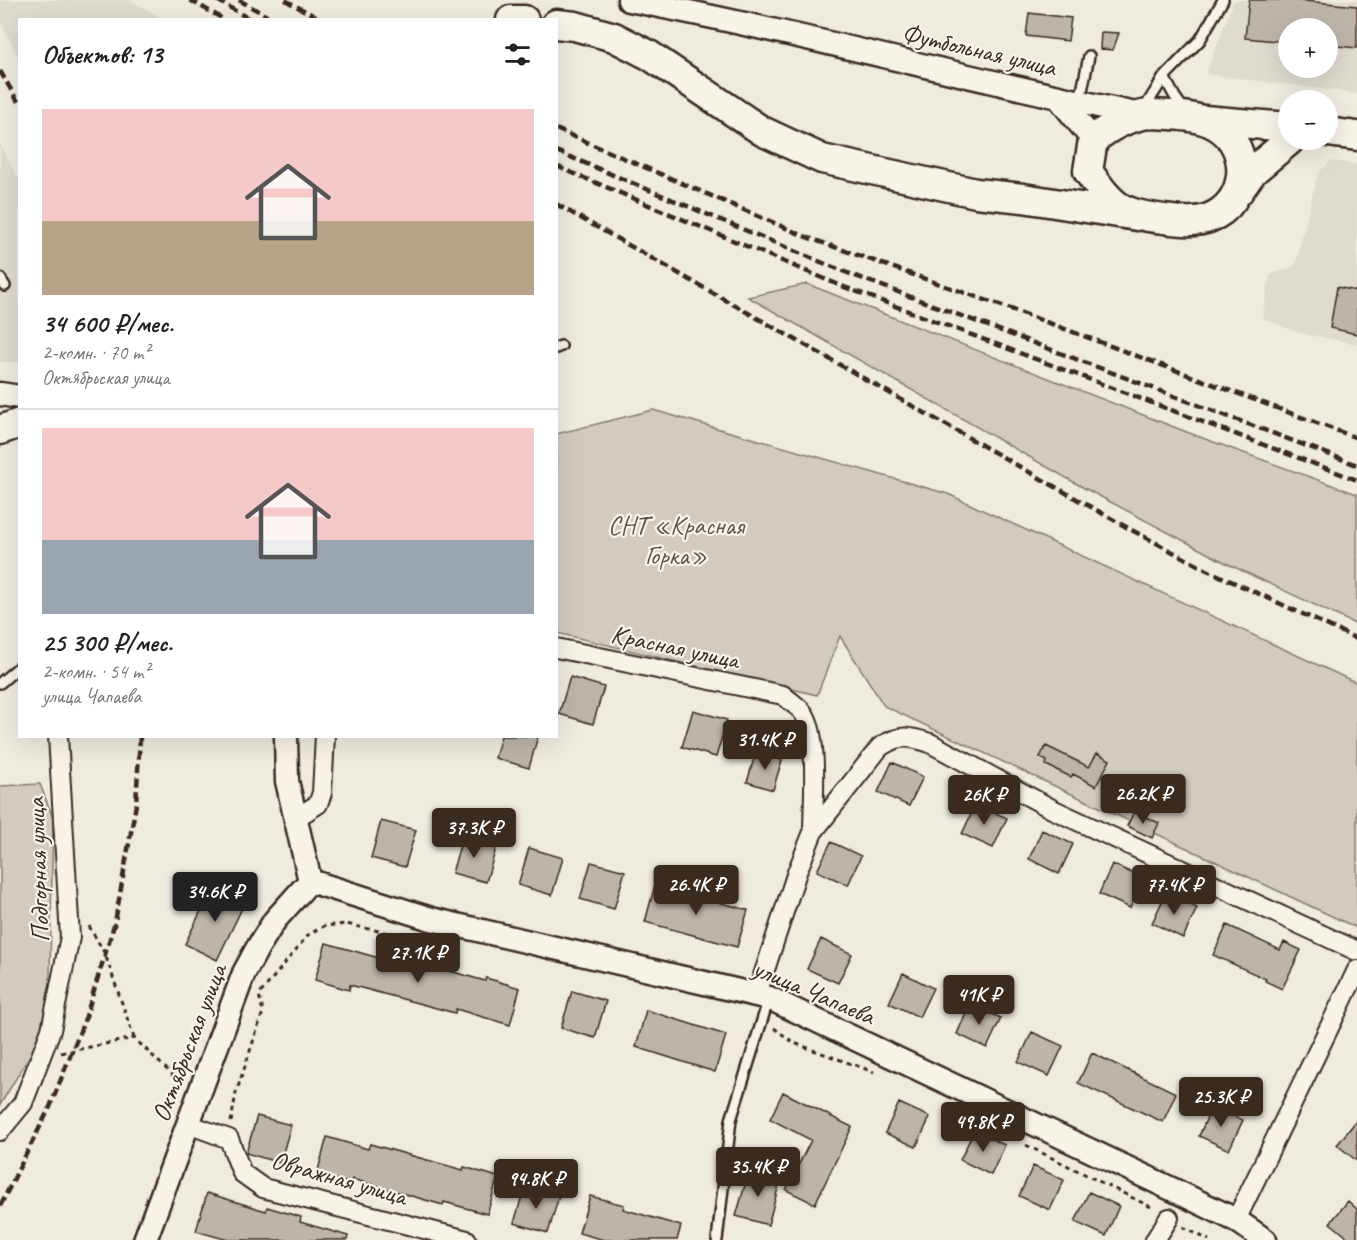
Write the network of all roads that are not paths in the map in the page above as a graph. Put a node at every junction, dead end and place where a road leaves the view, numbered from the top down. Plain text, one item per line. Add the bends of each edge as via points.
1 (629, 0) edge
2 (1223, 0) edge
3 (558, 24) edge
4 (1089, 56) dead end
5 (1164, 77) junction
6 (1069, 99) junction
7 (1140, 115) junction
8 (1197, 119) junction
9 (1278, 126) edge
10 (1338, 133) edge
11 (1357, 136) edge
12 (1093, 140) junction
13 (1278, 150) edge
14 (1088, 171) junction
15 (1235, 196) junction
16 (1023, 198) junction
17 (1137, 216) junction
18 (0, 394) edge
19 (18, 397) edge
20 (18, 424) edge
21 (0, 430) edge
22 (558, 648) edge
23 (18, 668) edge
24 (0, 683) edge
25 (58, 738) edge
26 (286, 738) edge
27 (326, 738) edge
28 (296, 818) junction
29 (813, 832) junction
30 (310, 880) junction
31 (1357, 951) edge
32 (1357, 970) edge
33 (763, 1004) junction
34 (188, 1124) junction
35 (0, 1131) edge
36 (1169, 1218) road end
37 (1236, 1220) junction
38 (145, 1240) edge
39 (467, 1240) edge
40 (717, 1240) edge
41 (1155, 1240) edge
42 (1265, 1240) edge

1 - 6 street, Футбольная улица via 710,15
2 - 5 lane via 1200,40
3 - 16 main road via 614,37 649,55 762,131 822,159 976,193
4 - 6 lane
5 - 7 lane
5 - 8 lane via 1175,97
6 - 7 street, Футбольная улица
6 - 12 street
7 - 8 main road
7 - 12 main road via 1109,127
8 - 9 main road
8 - 15 main road via 1228,135 1240,155 1242,167
10 - 11 main road
12 - 14 main road
13 - 15 main road via 1253,171
14 - 16 main road via 1047,192
14 - 17 main road via 1106,196
15 - 17 main road via 1224,209 1200,221
16 - 17 main road
18 - 19 street
20 - 21 main road
22 - 29 street, Красная улица via 783,695 804,714 810,732 814,764
23 - 24 lane
25 - 35 street, Подгорная улица via 70,937 51,1030 23,1103
26 - 28 street via 287,781
27 - 28 street via 320,799
28 - 30 street
29 - 31 street via 880,747 894,738 913,737 1052,809
29 - 33 street via 797,872
30 - 33 street, улица Чапаева via 431,919
30 - 34 street, Октябрьская улица via 275,920 244,974
32 - 37 street
33 - 37 street, улица Чапаева
33 - 40 lane via 731,1120
34 - 38 street, Октябрьская улица
34 - 39 street, Овражная улица via 229,1139 242,1173 262,1188
36 - 41 street
37 - 42 street, улица Чапаева

